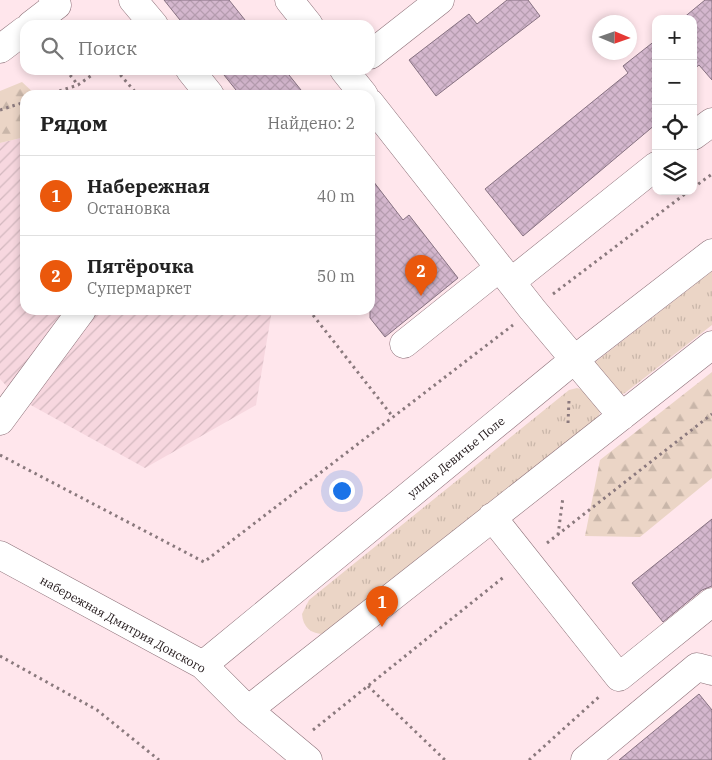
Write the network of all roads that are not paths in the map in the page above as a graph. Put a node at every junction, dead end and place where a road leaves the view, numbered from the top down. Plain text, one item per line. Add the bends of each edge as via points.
1 (53, 0) edge
2 (133, 0) edge
3 (289, 0) edge
4 (440, 0) edge
5 (38, 20) edge
6 (150, 20) edge
7 (305, 20) edge
8 (20, 34) edge
9 (0, 49) edge
10 (375, 51) edge
11 (194, 75) edge
12 (350, 75) edge
13 (206, 90) edge
14 (360, 90) edge
15 (375, 109) edge
16 (712, 122) edge
17 (697, 133) edge
18 (652, 169) edge
19 (712, 253) edge
20 (505, 275) junction
21 (78, 315) edge
22 (404, 344) dead end
23 (712, 345) edge
24 (565, 367) junction
25 (622, 416) junction
26 (0, 421) edge
27 (492, 516) junction
28 (0, 555) edge
29 (712, 602) edge
30 (202, 665) junction
31 (712, 671) edge
32 (248, 710) junction
33 (299, 753) edge
34 (585, 760) edge

1 - 5 street via 57,5
2 - 6 street
3 - 7 street
4 - 10 street
8 - 9 street
11 - 13 street
12 - 14 street
15 - 20 street
16 - 17 street
18 - 20 street
19 - 24 street, улица Девичье Поле
20 - 22 street
20 - 24 street via 532,310
21 - 26 street
23 - 25 street
24 - 25 street
24 - 30 street, улица Девичье Поле
25 - 27 street
27 - 29 street via 620,677
27 - 32 street
28 - 30 street, набережная Дмитрия Донского
30 - 32 street, набережная Дмитрия Донского
31 - 34 street via 697,667
32 - 33 street, набережная Дмитрия Донского

